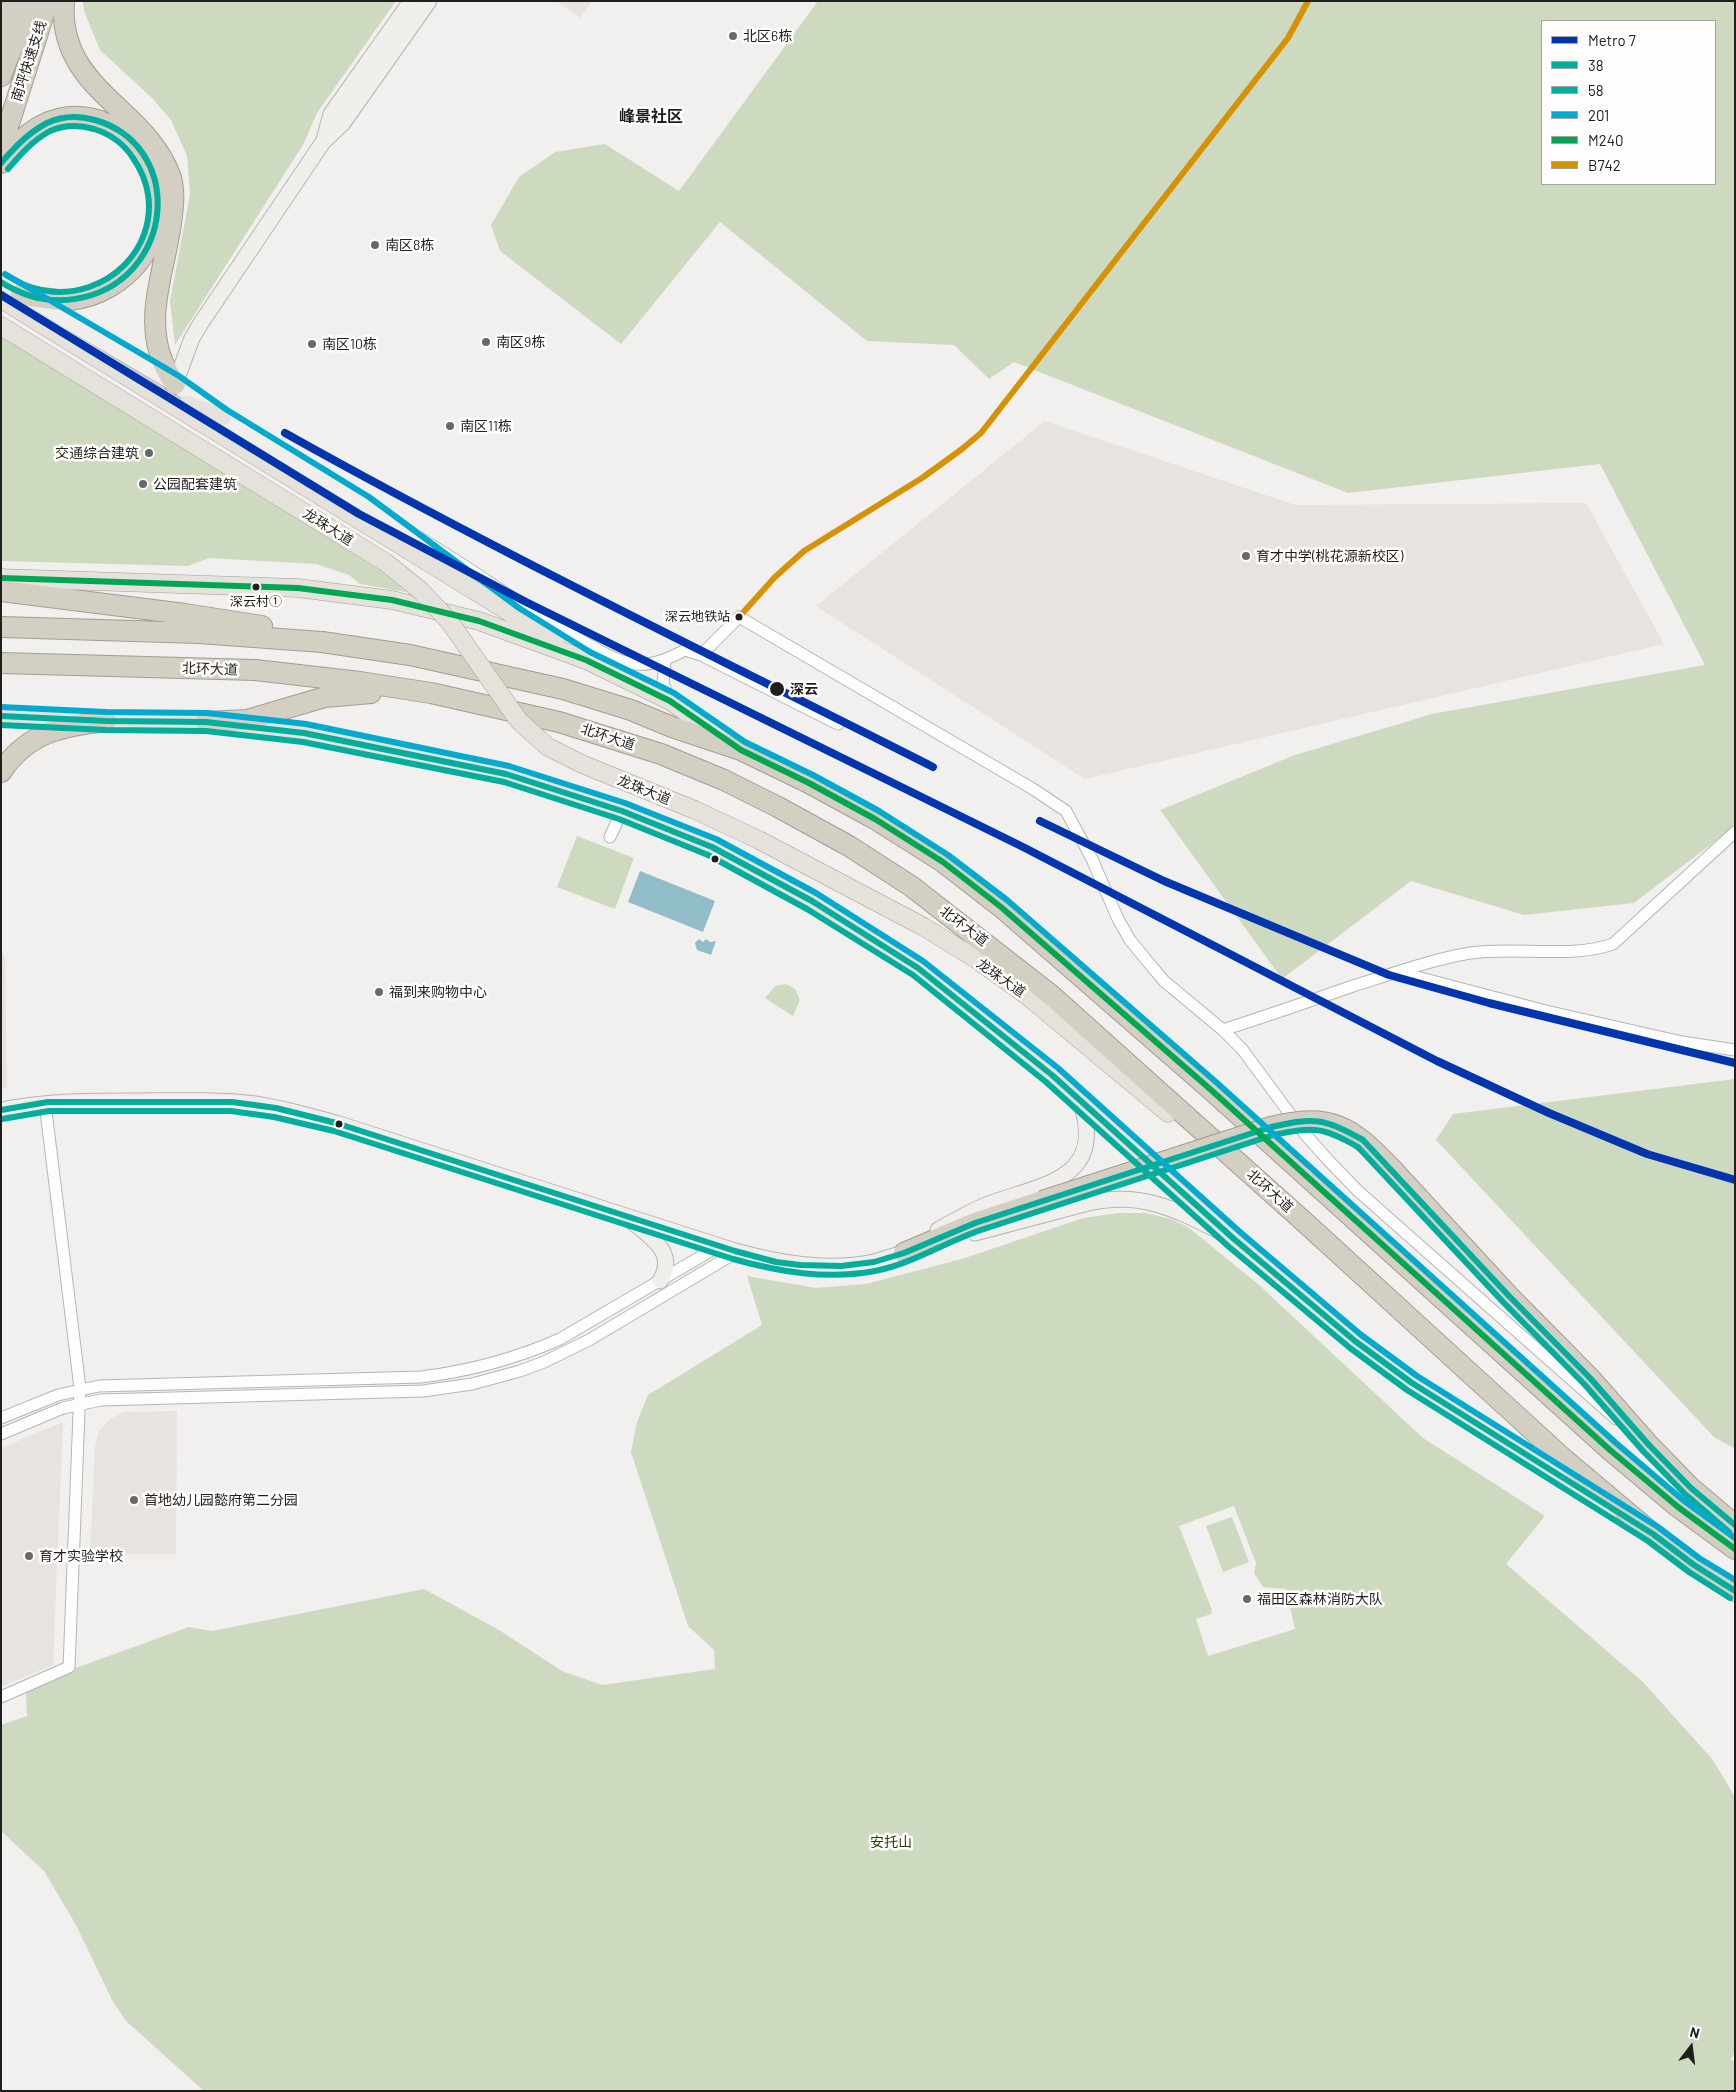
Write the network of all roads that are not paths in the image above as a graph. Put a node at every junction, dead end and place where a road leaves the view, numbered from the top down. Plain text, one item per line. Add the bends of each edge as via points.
1 (13, 1) edge
2 (30, 1) edge
3 (48, 1) edge
4 (64, 1) edge
5 (411, 1) edge
6 (429, 1) edge
7 (1, 35) edge
8 (1, 76) edge
9 (323, 142) junction
10 (1, 148) edge
11 (1, 163) edge
12 (1, 282) edge
13 (21, 294) junction
14 (1, 299) edge
15 (1, 326) edge
16 (175, 384) junction
17 (158, 395) junction
18 (222, 417) junction
19 (364, 504) junction
20 (1, 578) edge
21 (1, 591) edge
22 (514, 615) junction
23 (1, 627) edge
24 (322, 642) junction
25 (700, 655) junction
26 (586, 660) junction
27 (665, 661) junction
28 (1, 663) edge
29 (432, 693) junction
30 (670, 702) junction
31 (1, 716) edge
32 (106, 721) junction
33 (206, 722) junction
34 (838, 724) dead end
35 (741, 750) junction
36 (1, 772) edge
37 (622, 810) junction
38 (1735, 832) edge
39 (610, 837) dead end
40 (1397, 972) junction
41 (1223, 1030) junction
42 (1735, 1050) edge
43 (1080, 1100) junction
44 (45, 1103) junction
45 (1, 1110) edge
46 (625, 1216) junction
47 (1311, 1228) junction
48 (1234, 1238) junction
49 (719, 1246) junction
50 (738, 1252) junction
51 (904, 1253) junction
52 (660, 1281) junction
53 (80, 1388) junction
54 (80, 1403) junction
55 (1, 1418) edge
56 (1, 1434) edge
57 (1649, 1445) junction
58 (1735, 1525) edge
59 (1653, 1534) junction
60 (1735, 1548) edge
61 (1735, 1591) edge
62 (1, 1697) edge

1 - 7 highway
2 - 8 highway, 南坪快速支线
3 - 10 highway, 南坪快速支线
4 - 16 highway via 68,41 79,63 93,85 157,150 171,178 174,203 155,299 155,321 164,364
5 - 9 street via 331,114
6 - 9 street via 343,123
9 - 16 street via 201,323
11 - 13 highway via 29,133 46,123 79,116 96,118 114,127 138,149 155,180 158,197 154,235 145,254 123,279 110,288 70,300 48,300
12 - 13 street
13 - 16 street
14 - 17 main road, 龙珠大道
15 - 47 main road, 龙珠大道, bridge via 385,562 421,591 449,621 519,721 548,746 582,764 759,840 924,927 976,959 1025,994
16 - 18 street
17 - 18 main road
17 - 22 main road, 龙珠大道
18 - 19 street
19 - 22 street
19 - 27 street via 464,564 545,620 603,653 634,664
20 - 26 main road via 280,587 392,600 479,621
21 - 24 highway via 274,628
22 - 26 main road, 龙珠大道
23 - 24 highway
24 - 35 highway via 410,655 563,689
25 - 27 street via 685,650
25 - 34 street
25 - 41 street via 739,617 1066,811 1130,940 1164,980
26 - 30 main road
27 - 30 street via 662,683
28 - 29 highway, 北环大道 via 255,670
29 - 33 highway via 342,694 247,720
29 - 47 highway, 北环大道 via 559,722 661,754 724,780 849,846 911,886 1051,995
30 - 35 main road
31 - 32 main road
32 - 33 main road
32 - 36 highway via 68,726 43,735 22,748
33 - 37 main road via 304,732 446,761 506,774
35 - 60 highway via 875,819 943,862 1001,907 1210,1089 1610,1450 1678,1507
37 - 39 street
37 - 43 main road via 712,847 861,931 918,968
38 - 40 street via 1613,944 1581,951 1470,953
40 - 41 street
40 - 42 street via 1546,1011 1682,1042
41 - 57 street via 1246,1054 1304,1133 1358,1191
43 - 48 main road
43 - 51 street via 1087,1131 1083,1154 1076,1166 1049,1184 969,1213
44 - 45 street
44 - 46 street via 210,1101 276,1108 336,1123
44 - 53 street
46 - 49 street
46 - 52 street via 664,1252 666,1267
47 - 59 highway, 北环大道 via 1565,1460
48 - 51 street via 1163,1206 1129,1198 1106,1199 1025,1218
48 - 59 main road via 1355,1341 1412,1383
49 - 50 street
49 - 52 street
50 - 51 street via 776,1262 820,1266 874,1262
50 - 54 street via 566,1352 520,1371 472,1384 406,1392
51 - 57 highway, bridge via 975,1223 1271,1127 1299,1121 1326,1122 1363,1140 1392,1169 1591,1379
52 - 53 street via 560,1339 516,1357 469,1370 421,1377
53 - 54 street
53 - 55 street
54 - 56 street
54 - 62 street via 69,1668
57 - 58 highway via 1691,1488
59 - 61 highway, 北环大道

